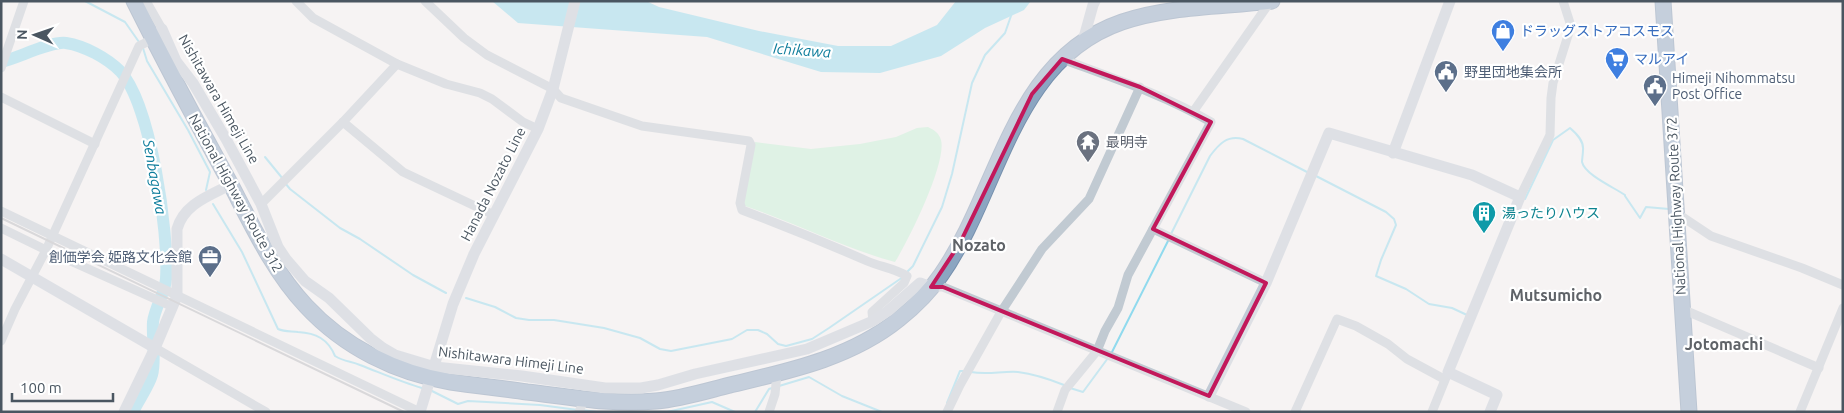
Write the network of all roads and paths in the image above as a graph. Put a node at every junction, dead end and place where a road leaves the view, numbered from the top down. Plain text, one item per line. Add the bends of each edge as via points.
1 (24, 1) edge
2 (134, 1) edge
3 (146, 1) edge
4 (296, 1) edge
5 (425, 1) edge
6 (575, 1) edge
7 (1095, 1) edge
8 (1271, 1) edge
9 (1450, 1) edge
10 (1563, 1) edge
11 (1663, 1) edge
12 (157, 34) junction
13 (1083, 41) junction
14 (1062, 59) junction
15 (397, 64) junction
16 (1, 68) edge
17 (554, 86) junction
18 (1140, 87) junction
19 (1, 97) edge
20 (1193, 112) junction
21 (343, 122) junction
22 (538, 129) junction
23 (95, 144) junction
24 (1393, 153) junction
25 (230, 185) junction
26 (1520, 197) junction
27 (261, 204) junction
28 (1, 211) edge
29 (1678, 214) junction
30 (494, 215) junction
31 (1, 228) edge
32 (1153, 228) junction
33 (52, 236) junction
34 (46, 250) junction
35 (1, 259) edge
36 (31, 276) junction
37 (1266, 283) junction
38 (1843, 285) edge
39 (931, 287) junction
40 (172, 302) junction
41 (1843, 308) edge
42 (1682, 309) junction
43 (1002, 312) junction
44 (873, 321) junction
45 (1, 341) edge
46 (155, 348) junction
47 (1097, 351) junction
48 (1819, 368) junction
49 (433, 372) junction
50 (777, 374) junction
51 (1446, 376) junction
52 (1210, 396) junction
53 (582, 406) edge
54 (124, 412) edge
55 (266, 412) edge
56 (420, 412) edge
57 (769, 412) edge
58 (947, 412) edge
59 (1057, 412) edge
60 (1246, 412) edge
61 (1295, 412) edge
62 (1432, 412) edge
63 (1490, 412) edge
64 (1689, 412) edge
65 (1800, 412) edge

1 - 16 street
2 - 12 highway, National Highway Route 312
3 - 12 street
4 - 15 street via 313,18
5 - 17 street via 487,55
6 - 17 main road, Hanada Nozato Line
7 - 13 main road
8 - 13 highway, National Highway Route 312 via 1155,13 1116,24
8 - 20 street
9 - 24 main road
10 - 26 street via 1571,26 1553,83 1550,135
11 - 29 highway, National Highway Route 372
12 - 23 street via 139,46
12 - 25 highway, National Highway Route 312
12 - 27 main road, Nishitawara Himeji Line via 193,83
13 - 14 highway, National Highway Route 312
14 - 18 street
14 - 39 highway, National Highway Route 312 via 1045,76 1018,118 960,243
15 - 21 street
15 - 22 street via 446,84 480,93
17 - 22 main road, Hanada Nozato Line
17 - 44 street via 561,98 642,126 749,141 751,145 740,203 742,210 907,276 872,312
18 - 20 street
18 - 43 street via 1090,199 1048,241
19 - 23 street
20 - 32 street via 1211,122
21 - 27 street
21 - 30 street via 403,172
22 - 30 main road, Hanada Nozato Line
23 - 33 street
24 - 26 main road via 1472,175
24 - 37 main road via 1329,134
25 - 40 main road via 186,210 180,219
25 - 49 highway, National Highway Route 312 via 265,249 304,305 356,347 390,365
26 - 51 main road
27 - 49 main road, Nishitawara Himeji Line via 278,247 305,281 329,298 383,348
28 - 33 street
29 - 38 street via 1711,236
29 - 42 highway, National Highway Route 372
30 - 49 main road, Hanada Nozato Line via 453,304
31 - 34 street
32 - 37 street
32 - 47 street via 1128,275 1118,308
33 - 34 street
33 - 40 street via 155,285
34 - 36 street
34 - 40 street via 152,298
35 - 36 main road
36 - 45 street
36 - 46 main road
37 - 52 main road
39 - 43 street via 943,287
39 - 44 main road, Nishitawara Himeji Line via 920,283
39 - 50 highway, National Highway Route 312 via 900,318 856,347
40 - 46 main road
40 - 56 street
41 - 48 street
42 - 48 street
42 - 64 highway, National Highway Route 372
43 - 47 street
43 - 58 street
44 - 49 main road, Nishitawara Himeji Line via 807,349 641,388 606,388 522,376
46 - 54 main road
46 - 55 street
47 - 52 street
47 - 59 street via 1065,390
48 - 65 street
49 - 53 highway, National Highway Route 312
49 - 56 main road, Hanada Nozato Line
50 - 53 highway, National Highway Route 312 via 672,399
50 - 57 street
51 - 61 street via 1407,359 1388,344 1337,318
51 - 62 street
51 - 63 main road via 1497,395
52 - 60 street

